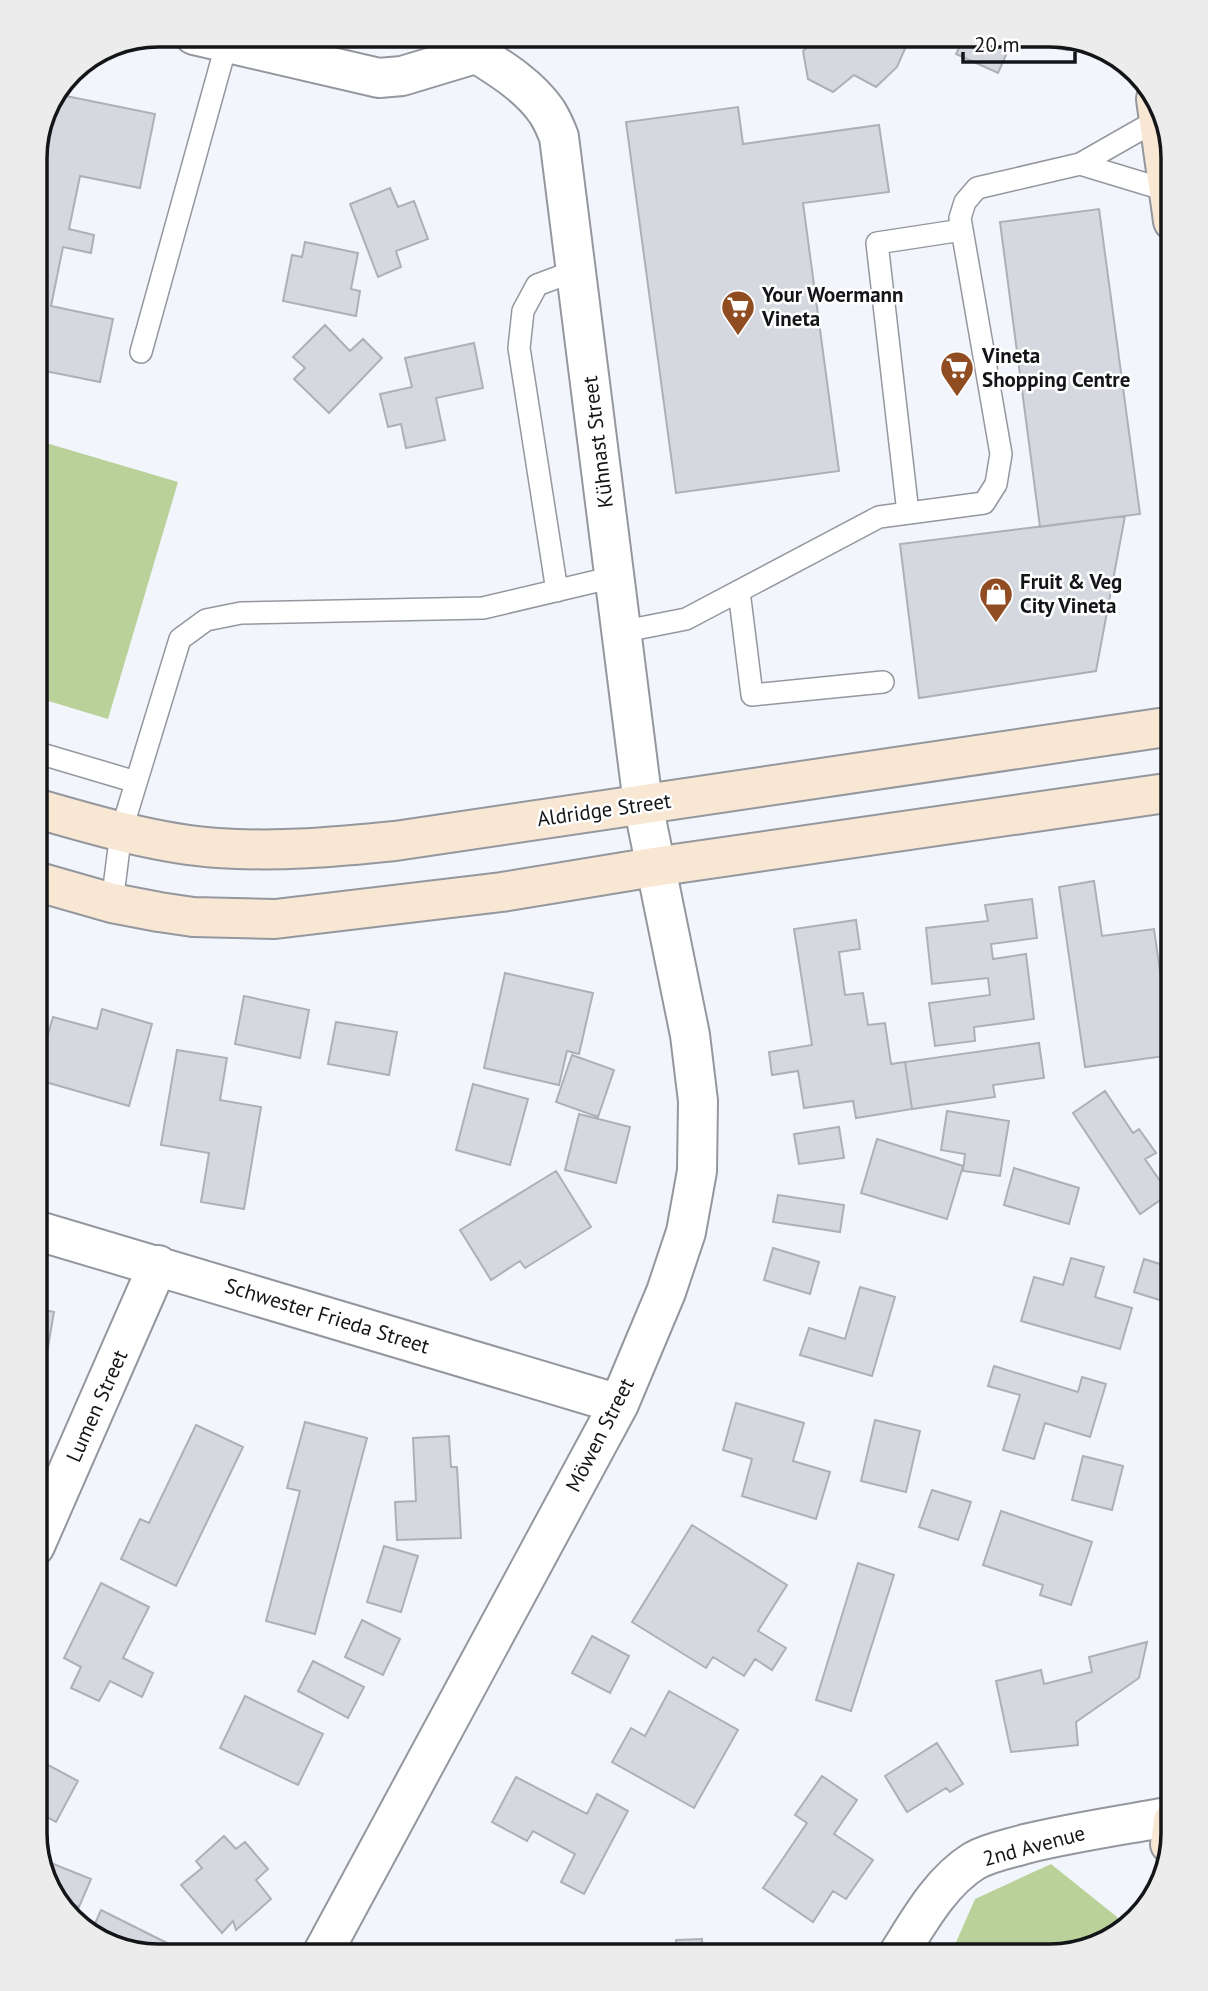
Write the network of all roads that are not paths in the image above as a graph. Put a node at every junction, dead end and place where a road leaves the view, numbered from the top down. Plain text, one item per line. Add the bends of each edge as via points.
1 (209, 47) edge
2 (245, 47) edge
3 (459, 47) edge
4 (465, 47) edge
5 (1152, 116) edge
6 (1080, 164) junction
7 (1161, 197) edge
8 (962, 230) junction
9 (577, 270) junction
10 (141, 352) dead end
11 (908, 513) junction
12 (614, 577) junction
13 (557, 591) junction
14 (739, 591) junction
15 (620, 632) junction
16 (883, 682) dead end
17 (1161, 728) edge
18 (47, 756) edge
19 (136, 782) junction
20 (1161, 794) edge
21 (643, 804) junction
22 (47, 811) edge
23 (121, 832) junction
24 (654, 867) junction
25 (47, 885) edge
26 (112, 904) junction
27 (47, 1233) edge
28 (158, 1265) junction
29 (619, 1404) junction
30 (47, 1519) edge
31 (1161, 1821) edge
32 (327, 1944) edge
33 (905, 1944) edge

1 - 10 lane
2 - 3 street, Kühnast Street via 379,78 412,74
4 - 9 street, Kühnast Street via 513,78 548,113 559,137
5 - 6 lane
6 - 7 lane
6 - 8 lane via 977,188 965,202
8 - 11 lane via 1001,454 996,484 984,503
8 - 11 lane via 877,243
9 - 12 street, Kühnast Street
9 - 13 lane via 537,285 523,312 519,348
11 - 14 lane via 880,517
12 - 13 lane
12 - 15 street, Kühnast Street
13 - 19 lane via 483,608 241,613 206,620 180,639
14 - 15 lane via 687,619
14 - 16 lane via 752,695
15 - 21 street, Kühnast Street
17 - 21 street, Aldridge Street
18 - 19 lane
19 - 23 lane
20 - 24 street
21 - 23 street, Aldridge Street via 317,849 216,848
21 - 24 street, Kühnast Street
22 - 23 street, Aldridge Street
23 - 26 lane
24 - 26 street via 502,892 275,919 193,917
24 - 29 street, Möwen Street via 690,1035 698,1101 697,1171 685,1232 666,1292
25 - 26 street
27 - 28 street, Schwester Frieda Street
28 - 29 street, Schwester Frieda Street
28 - 30 street, Lumen Street
29 - 32 street, Möwen Street
31 - 33 street, 2nd Avenue via 1055,1836 974,1861 938,1895

